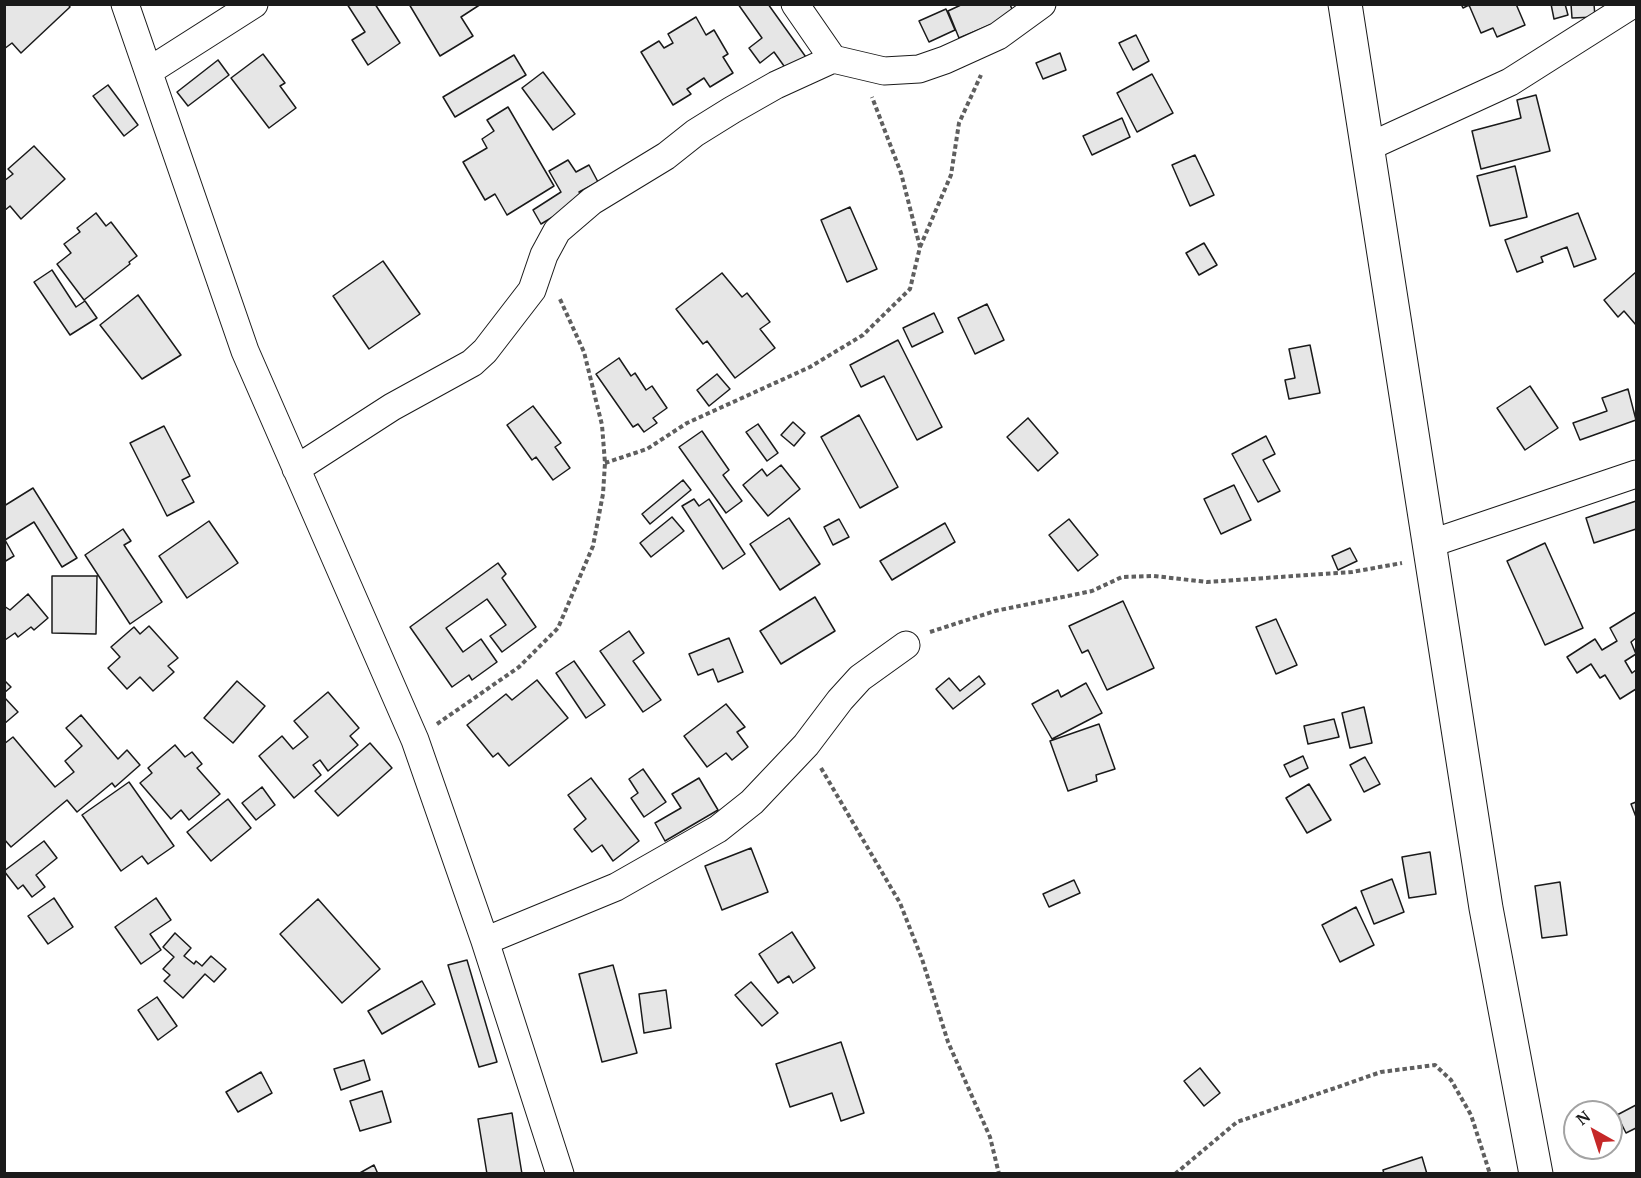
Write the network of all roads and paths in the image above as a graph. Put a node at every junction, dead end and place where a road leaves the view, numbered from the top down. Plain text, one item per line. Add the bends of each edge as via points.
1 (125, 4) edge
2 (254, 4) edge
3 (795, 4) edge
4 (1042, 4) edge
5 (1345, 4) edge
6 (1633, 4) edge
7 (998, 36) junction
8 (833, 59) junction
9 (860, 66) junction
10 (149, 71) junction
11 (1366, 148) junction
12 (920, 247) junction
13 (540, 266) junction
14 (605, 463) junction
15 (296, 469) junction
16 (1636, 474) edge
17 (1430, 551) junction
18 (906, 645) joint
19 (415, 740) junction
20 (806, 745) junction
21 (485, 941) junction
22 (560, 1173) edge
23 (999, 1173) edge
24 (1175, 1173) edge
25 (1490, 1173) edge
26 (1536, 1173) edge

1 - 10 street
2 - 10 street
3 - 8 street
4 - 7 street
5 - 11 main road
6 - 11 street via 1510,82
7 - 9 street via 919,69 884,71
7 - 12 path via 959,123 951,175
8 - 9 street
8 - 13 street via 732,110 592,201 556,231
9 - 12 path via 901,173
10 - 15 street via 245,351
11 - 17 main road
12 - 14 path via 910,289 863,336 810,367 687,423 647,449
13 - 14 path via 584,352 602,425
13 - 15 street via 532,290 517,312 472,363 393,407
14 - 19 path via 593,546 558,628 519,667
15 - 19 street
16 - 17 street
17 - 18 path via 1352,572 1297,577 1207,582 1122,577 1092,591 960,621
17 - 26 main road via 1486,908
18 - 20 street via 860,678
19 - 21 street
20 - 21 street via 752,802 718,829 616,887
20 - 23 path via 900,903 948,1042 990,1137
21 - 22 street
24 - 25 path via 1237,1122 1382,1072 1435,1065 1451,1080 1471,1115

